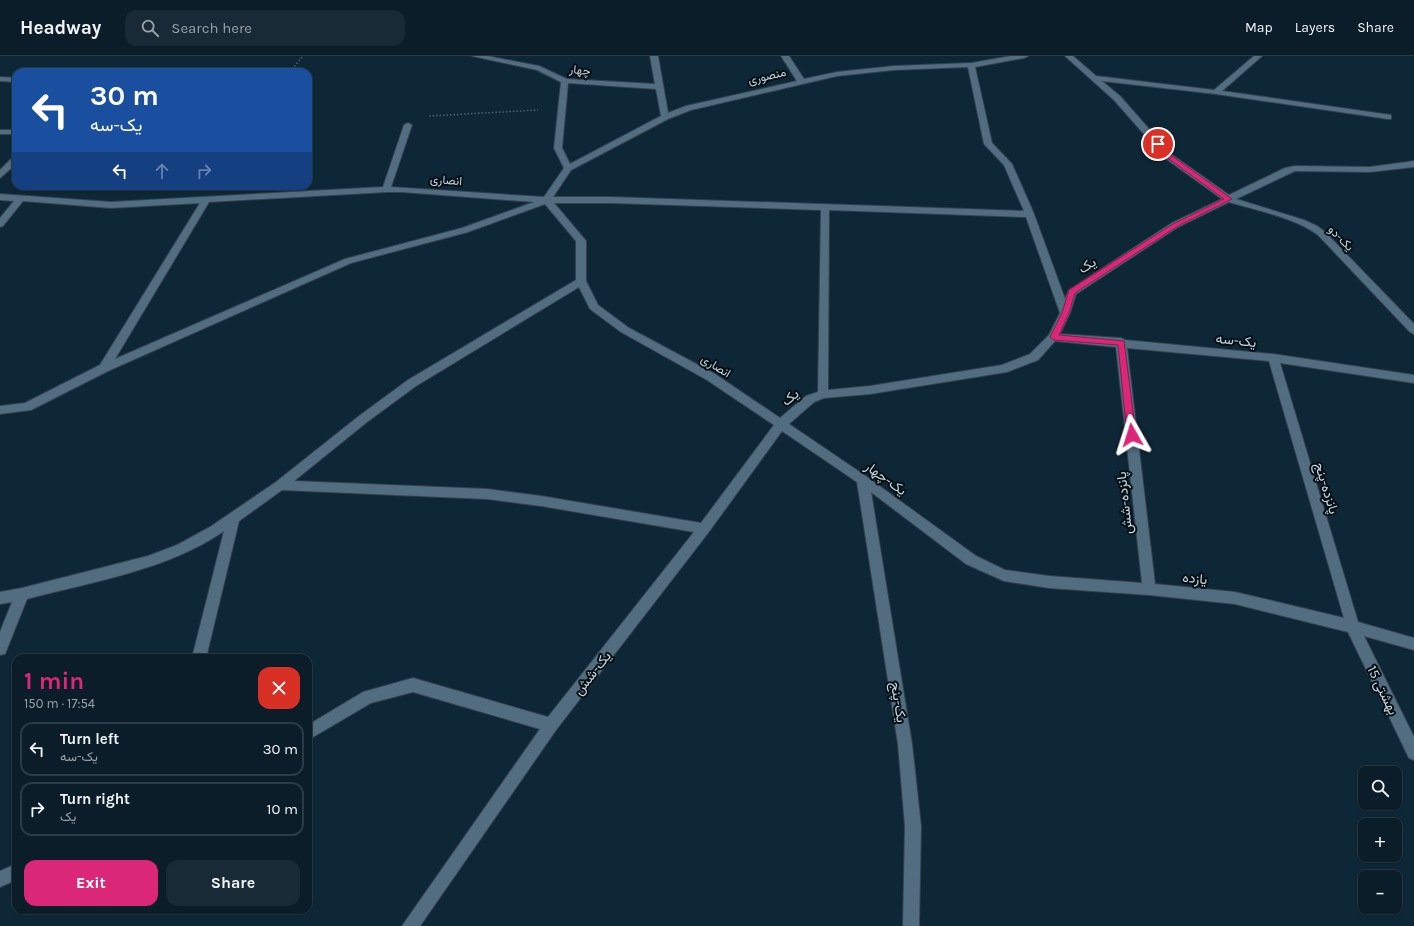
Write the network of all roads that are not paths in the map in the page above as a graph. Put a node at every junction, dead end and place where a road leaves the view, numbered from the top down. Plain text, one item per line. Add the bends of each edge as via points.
1 (476, 56) edge
2 (654, 56) edge
3 (786, 56) edge
4 (1024, 56) edge
5 (1069, 56) edge
6 (1258, 56) edge
7 (971, 65) junction
8 (1094, 78) junction
9 (0, 79) edge
10 (12, 80) edge
11 (566, 81) junction
12 (801, 81) junction
13 (661, 87) junction
14 (1216, 92) junction
15 (665, 117) junction
16 (1388, 117) dead end
17 (408, 125) road end
18 (0, 132) edge
19 (12, 132) edge
20 (12, 163) edge
21 (1414, 164) edge
22 (568, 168) junction
23 (0, 175) edge
24 (386, 190) junction
25 (0, 197) edge
26 (21, 198) junction
27 (1228, 199) junction
28 (206, 200) junction
29 (547, 200) junction
30 (825, 208) junction
31 (1030, 214) junction
32 (0, 224) edge
33 (581, 281) junction
34 (1065, 313) junction
35 (1414, 330) edge
36 (1054, 337) junction
37 (1121, 342) junction
38 (1273, 358) junction
39 (104, 368) junction
40 (1414, 379) edge
41 (823, 394) junction
42 (0, 410) edge
43 (781, 424) junction
44 (863, 480) junction
45 (280, 485) junction
46 (233, 518) junction
47 (704, 529) junction
48 (971, 560) joint
49 (1149, 589) junction
50 (22, 594) junction
51 (0, 598) edge
52 (1353, 627) junction
53 (1414, 644) edge
54 (0, 650) edge
55 (200, 654) edge
56 (551, 725) junction
57 (312, 731) edge
58 (1414, 753) edge
59 (12, 874) edge
60 (0, 879) edge
61 (410, 926) edge
62 (911, 926) edge

1 - 11 street, چهار via 539,68
2 - 13 street
3 - 12 street
4 - 7 street, منصوری
5 - 8 street, یک-دو
6 - 14 street
7 - 12 street, منصوری via 886,69
7 - 31 street via 988,144 1008,164
8 - 14 street
8 - 27 street, یک-دو via 1117,98 1168,156
9 - 10 street
11 - 13 street, چهار
11 - 22 street via 558,148
12 - 15 street, منصوری via 689,108
13 - 15 street
14 - 16 street
15 - 22 street, منصوری
17 - 24 street
18 - 19 street
20 - 23 street
21 - 27 street, یک via 1366,169 1295,168
22 - 29 street, منصوری
24 - 28 street, انصاری
24 - 29 street, انصاری
25 - 26 street, انصاری
26 - 28 street, انصاری via 111,205
26 - 32 street
27 - 34 street, یک via 1175,225 1072,292
27 - 35 street, یک-دو via 1314,228
28 - 39 street
29 - 30 street
29 - 33 street, انصاری via 581,241
29 - 39 street via 465,230 348,261
30 - 31 street
30 - 41 street
31 - 34 street
33 - 43 street, انصاری via 594,307 625,330 711,376
33 - 45 street via 412,383
34 - 36 street, یک
36 - 37 street, یک-سه
36 - 41 street, یک via 1034,357 1003,369 870,390
37 - 38 street, یک-سه
37 - 49 street, پانزده-شش
38 - 40 street, یک-سه
38 - 52 street, پانزده-پنج
39 - 42 street via 27,407
41 - 43 street, یک via 810,399
43 - 44 street, یک-چهار
43 - 47 street, یک-شش
44 - 48 street, یک-چهار
44 - 62 street, یک-پنج via 906,744 913,826
45 - 46 street
45 - 47 street via 487,494
46 - 50 street via 181,549 149,561
46 - 55 street
47 - 56 street, یک-شش
48 - 49 street, یازده via 1004,575 1049,582
49 - 52 street, یازده via 1235,598
50 - 51 street
50 - 54 street
52 - 53 street, یازده
52 - 58 street, بهشتی 15
56 - 57 street via 413,685 368,697
56 - 61 street, یک-شش
59 - 60 street

